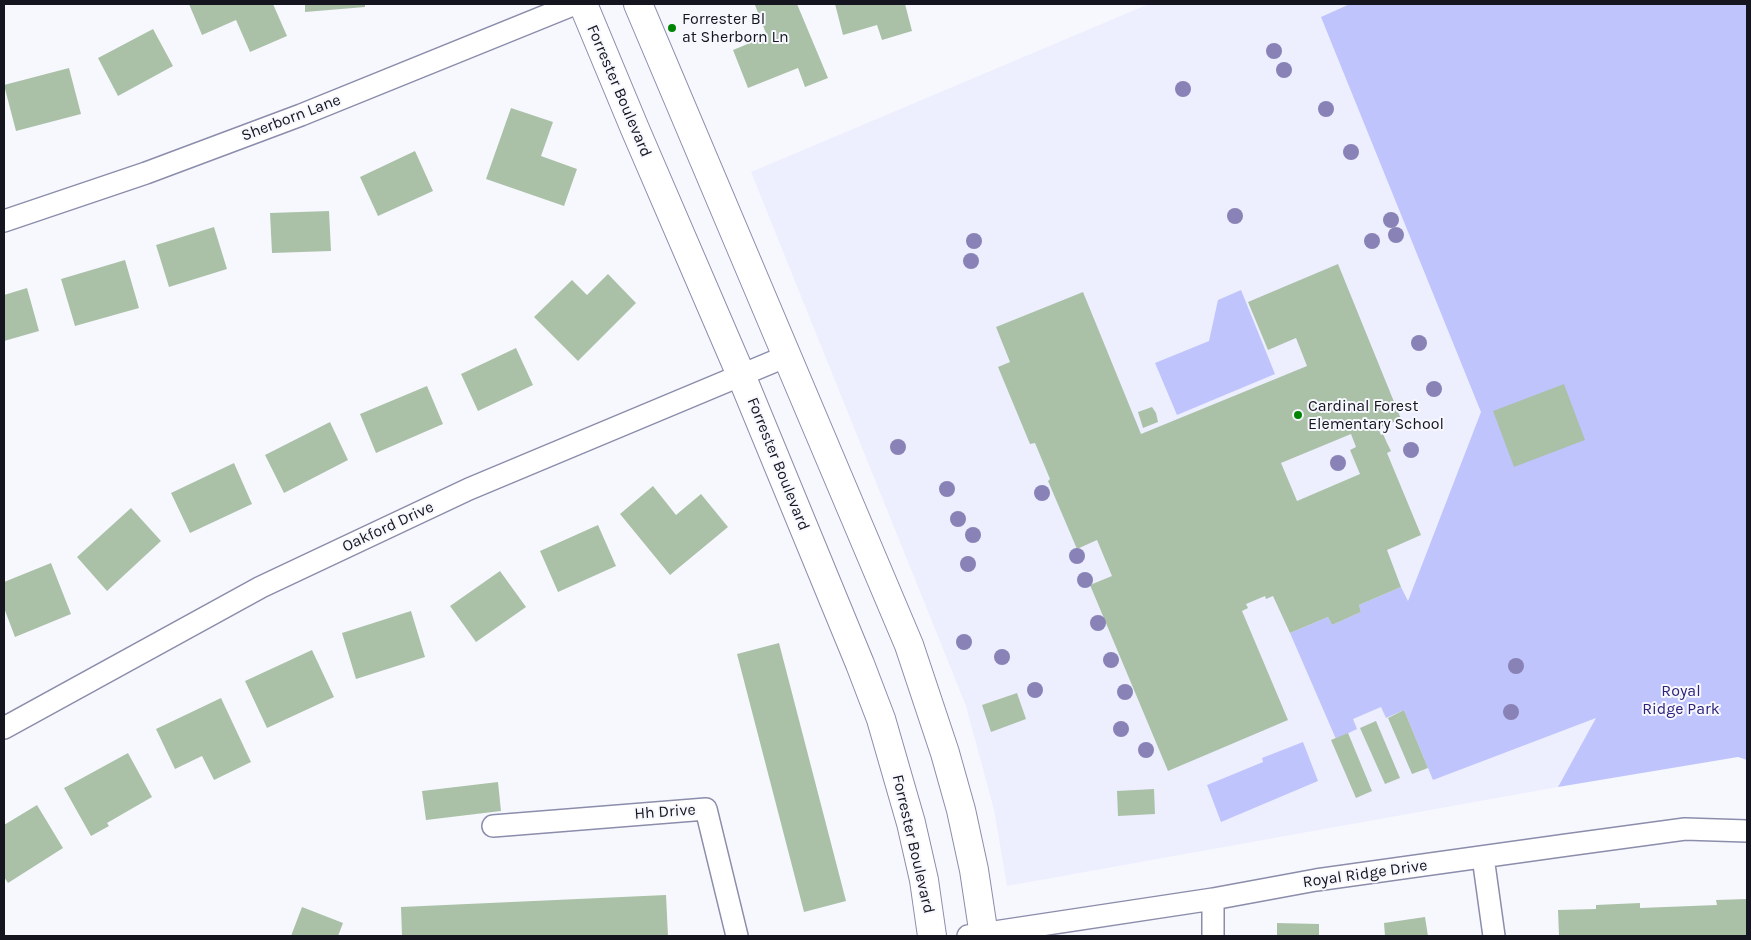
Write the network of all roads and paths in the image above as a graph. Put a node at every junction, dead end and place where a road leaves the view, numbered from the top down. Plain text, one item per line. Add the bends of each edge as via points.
1 (575, 4) edge
2 (583, 4) edge
3 (638, 4) edge
4 (4, 221) edge
5 (787, 356) junction
6 (741, 375) junction
7 (4, 728) edge
8 (493, 826) dead end
9 (1747, 831) edge
10 (1483, 857) junction
11 (1213, 898) junction
12 (737, 936) edge
13 (932, 936) edge
14 (979, 936) edge
15 (1213, 936) edge
16 (1494, 936) edge

1 - 4 street, Sherborn Lane via 292,118 146,173
2 - 6 street, Forrester Boulevard
3 - 5 street
5 - 6 street, Oakford Drive
5 - 14 street via 902,628 929,702 961,810 974,870
6 - 7 street, Oakford Drive via 469,489 262,586
6 - 13 street, Forrester Boulevard via 881,719 911,823
8 - 12 street, Hh Drive via 706,809
9 - 10 street, Royal Ridge Drive via 1685,829
10 - 11 street, Royal Ridge Drive
10 - 16 street
11 - 14 street, Royal Ridge Drive
11 - 15 street

